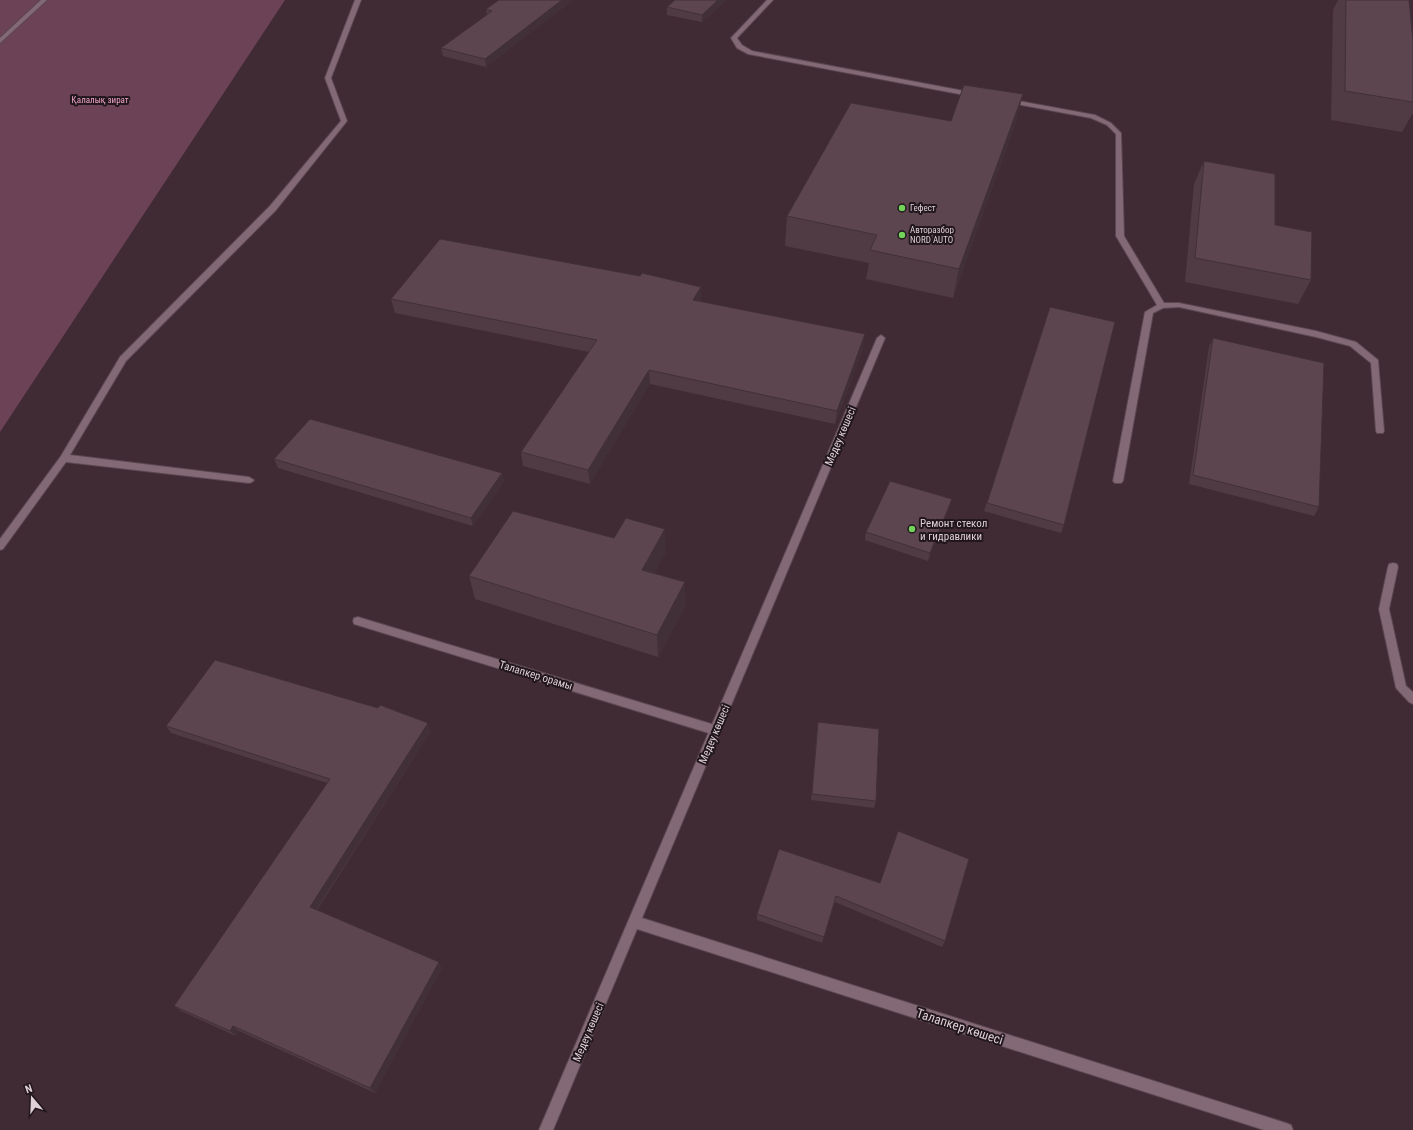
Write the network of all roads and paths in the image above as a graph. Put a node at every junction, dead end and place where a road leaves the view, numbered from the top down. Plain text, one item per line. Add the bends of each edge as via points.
1 (44, 0) edge
2 (358, 0) edge
3 (770, 0) edge
4 (0, 41) edge
5 (985, 96) edge
6 (1000, 99) edge
7 (1162, 306) junction
8 (881, 338) dead end
9 (1380, 431) dead end
10 (64, 458) junction
11 (249, 480) dead end
12 (1118, 481) dead end
13 (0, 546) edge
14 (1393, 567) dead end
15 (358, 621) dead end
16 (1413, 699) edge
17 (715, 730) junction
18 (634, 922) junction
19 (546, 1130) edge
20 (1286, 1130) edge

1 - 4 street
2 - 10 street via 328,78 344,121 273,208 124,359
3 - 5 street via 734,38 741,49 753,54
6 - 7 street via 1093,116 1109,124 1120,134 1120,236
7 - 9 street via 1179,305 1353,344 1375,362
7 - 12 street via 1149,312
8 - 17 street, Медеу көшесі
10 - 11 street
10 - 13 street
14 - 16 street via 1384,609 1401,688
15 - 17 street, Талапкер орамы
17 - 18 street, Медеу көшесі
18 - 19 street, Медеу көшесі
18 - 20 street, Талапкер көшесі

